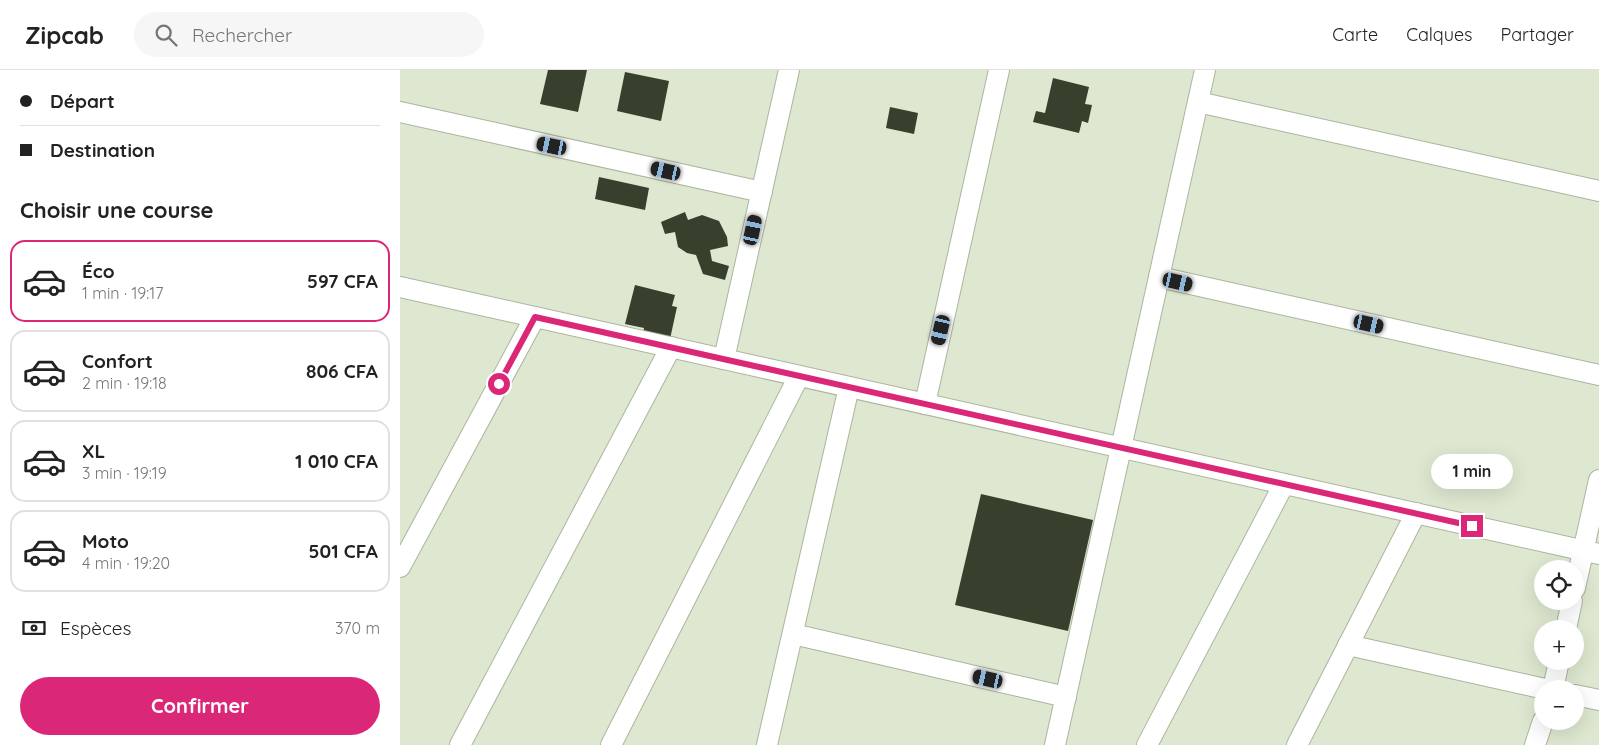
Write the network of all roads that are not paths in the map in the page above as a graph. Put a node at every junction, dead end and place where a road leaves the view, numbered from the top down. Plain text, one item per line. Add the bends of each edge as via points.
1 (789, 70) edge
2 (999, 70) edge
3 (1205, 70) edge
4 (1198, 102) junction
5 (400, 112) edge
6 (1599, 191) edge
7 (762, 192) junction
8 (1159, 277) junction
9 (400, 287) edge
10 (535, 317) junction
11 (671, 347) junction
12 (724, 359) junction
13 (1599, 375) edge
14 (799, 376) junction
15 (849, 387) junction
16 (925, 404) junction
17 (1121, 448) junction
18 (1599, 480) edge
19 (1284, 484) junction
20 (1416, 513) junction
21 (1591, 552) edge
22 (400, 567) edge
23 (1584, 568) edge
24 (793, 634) junction
25 (1348, 645) junction
26 (1534, 686) edge
27 (1066, 697) junction
28 (1584, 697) edge
29 (1599, 700) edge
30 (1540, 730) edge
31 (460, 745) edge
32 (611, 745) edge
33 (768, 745) edge
34 (1055, 745) edge
35 (1147, 745) edge
36 (1298, 745) edge
37 (1535, 745) edge

1 - 7 street
2 - 16 street
3 - 4 street
4 - 6 street
4 - 8 street
5 - 7 street
7 - 12 street
8 - 13 street
8 - 17 street
9 - 10 street
10 - 11 street
10 - 22 street
11 - 12 street
11 - 31 street
12 - 14 street
14 - 15 street
14 - 32 street
15 - 16 street
15 - 24 street
16 - 17 street
17 - 19 street
17 - 27 street
18 - 21 street
19 - 20 street
19 - 35 street
20 - 21 street
20 - 25 street
21 - 23 street
24 - 27 street
24 - 33 street
25 - 26 street
25 - 36 street
27 - 34 street
28 - 29 street
30 - 37 street

